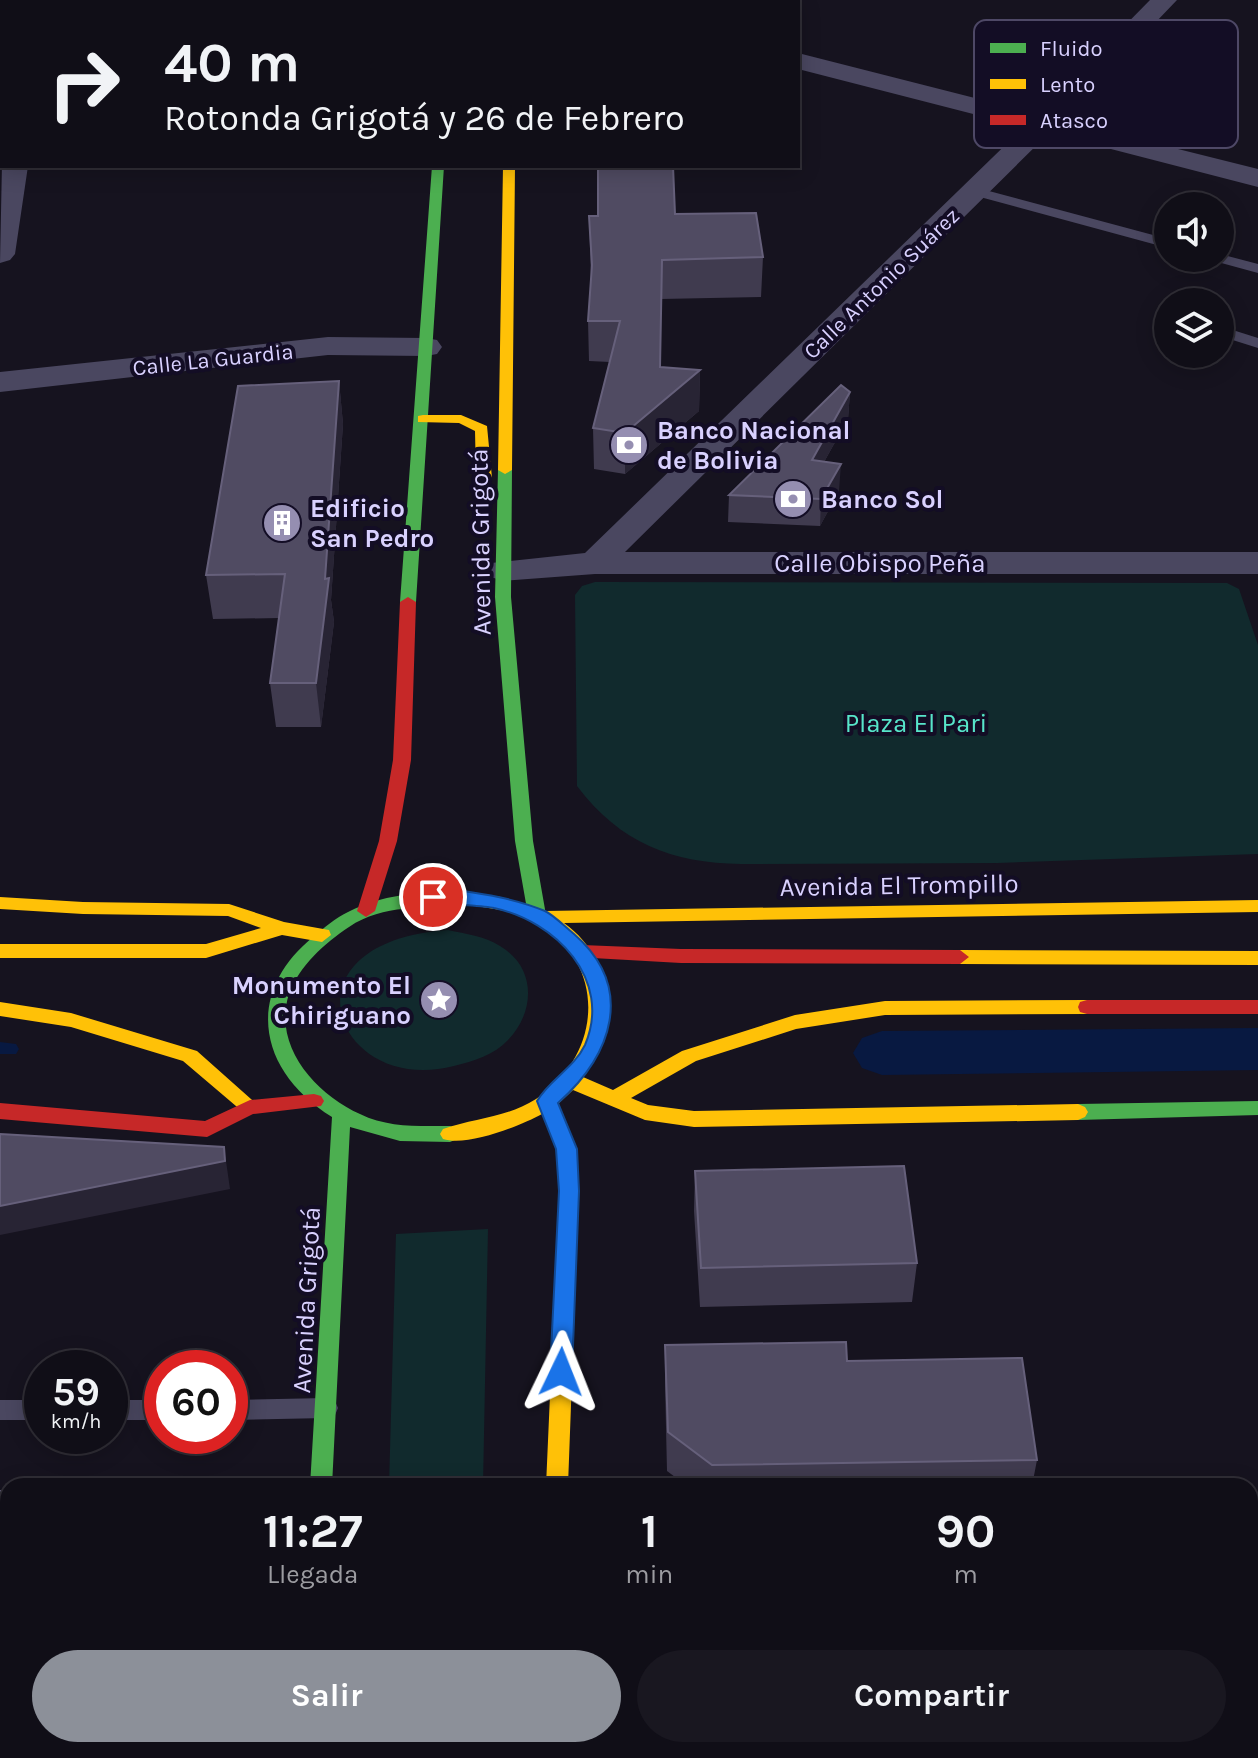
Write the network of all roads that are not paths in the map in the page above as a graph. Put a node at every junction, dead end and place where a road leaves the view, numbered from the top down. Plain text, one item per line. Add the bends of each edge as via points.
1 (1164, 0) edge
2 (1144, 20) edge
3 (800, 61) edge
4 (974, 104) edge
5 (1018, 148) edge
6 (1144, 148) edge
7 (14, 168) edge
8 (438, 168) edge
9 (509, 168) edge
10 (1258, 178) edge
11 (974, 191) junction
12 (1154, 240) edge
13 (0, 254) edge
14 (1234, 262) edge
15 (1258, 269) edge
16 (1234, 335) edge
17 (1258, 343) edge
18 (426, 347) junction
19 (0, 382) edge
20 (423, 419) junction
21 (595, 563) junction
22 (1256, 567) edge
23 (503, 584) junction
24 (0, 903) edge
25 (1258, 906) edge
26 (366, 911) junction
27 (539, 916) junction
28 (282, 928) junction
29 (322, 935) junction
30 (0, 951) edge
31 (582, 952) junction
32 (1258, 958) edge
33 (1258, 1007) edge
34 (0, 1009) edge
35 (570, 1080) junction
36 (615, 1098) junction
37 (314, 1101) junction
38 (547, 1101) junction
39 (250, 1107) junction
40 (1258, 1108) edge
41 (0, 1111) edge
42 (341, 1118) junction
43 (326, 1408) junction
44 (0, 1410) edge
45 (24, 1410) edge
46 (248, 1410) edge
47 (322, 1478) edge
48 (557, 1478) edge

1 - 2 street, Calle Antonio Suárez
3 - 4 street
5 - 11 street, Calle Antonio Suárez
6 - 10 street
7 - 13 street
8 - 18 main road
9 - 23 main road, Avenida Grigotá
11 - 12 lane
11 - 21 street, Calle Antonio Suárez
14 - 15 lane
16 - 17 lane
18 - 19 street, Calle La Guardia via 328,346
18 - 20 main road
20 - 23 main road via 457,418 482,429 488,561
20 - 26 main road via 410,565 402,760 388,841
21 - 22 street, Calle Obispo Peña
21 - 23 street, Calle Obispo Peña
23 - 27 main road, Avenida Grigotá via 524,841
24 - 28 main road via 229,910
25 - 27 main road, Avenida El Trompillo
26 - 27 main road via 411,899 455,896
26 - 29 main road
27 - 31 main road
28 - 29 main road
28 - 30 main road via 206,951
29 - 37 main road via 286,977 273,1025 277,1049 292,1078
31 - 32 main road
31 - 35 main road via 593,970 602,1012 594,1047
33 - 36 main road via 885,1008 795,1022 689,1056
34 - 39 main road via 71,1020 190,1056
35 - 36 main road
35 - 38 main road
36 - 40 main road via 645,1112 694,1119
37 - 39 main road
37 - 42 main road
38 - 42 main road via 483,1129 446,1135 409,1135
38 - 48 main road via 567,1149 569,1191
39 - 41 main road via 207,1129
42 - 43 main road, Avenida Grigotá
43 - 46 lane
43 - 47 main road, Avenida Grigotá
44 - 45 lane

